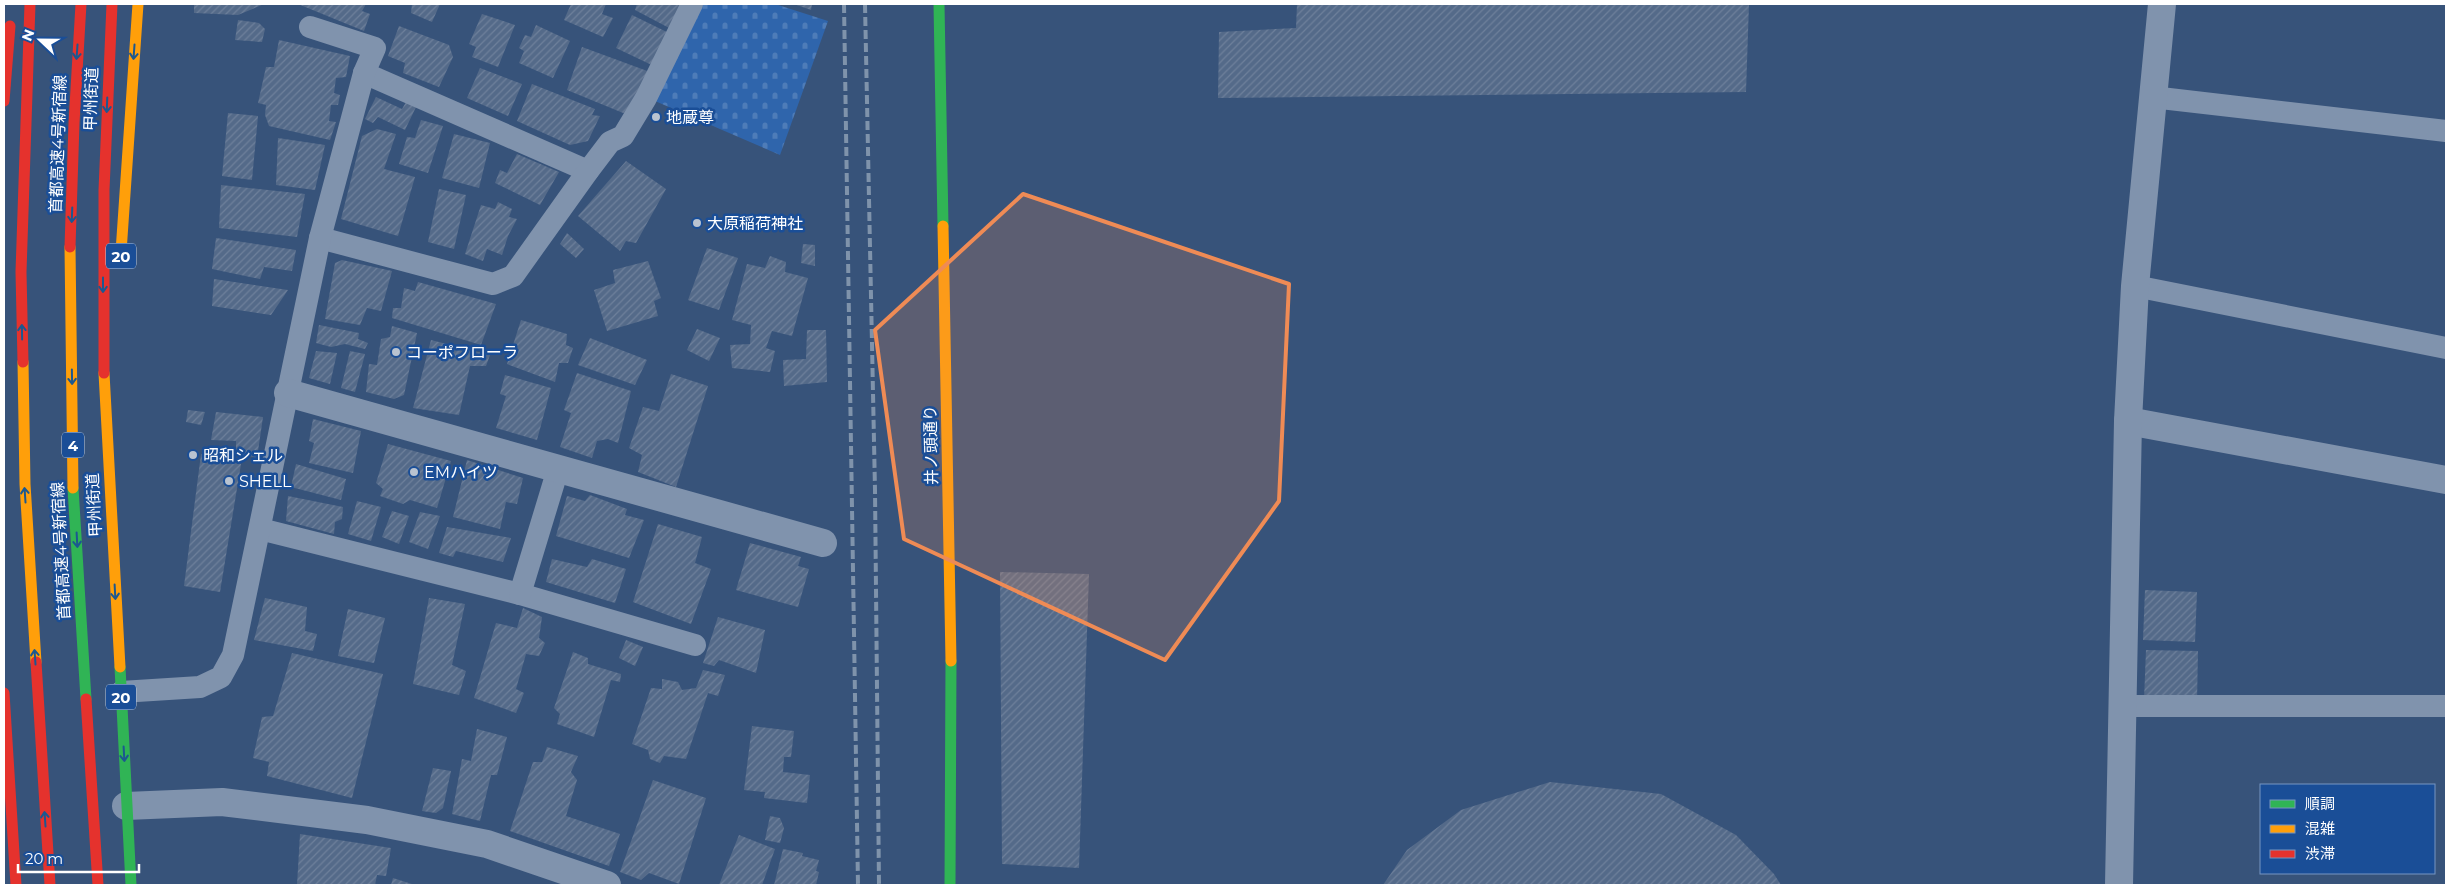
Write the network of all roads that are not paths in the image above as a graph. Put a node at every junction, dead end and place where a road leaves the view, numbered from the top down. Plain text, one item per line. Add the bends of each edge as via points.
1 (30, 4) edge
2 (81, 4) edge
3 (112, 4) edge
4 (138, 4) edge
5 (692, 4) edge
6 (939, 4) edge
7 (2162, 4) edge
8 (12, 14) dead end
9 (310, 27) dead end
10 (364, 73) junction
11 (2152, 97) junction
12 (4, 102) edge
13 (2446, 131) edge
14 (588, 171) junction
15 (320, 238) junction
16 (121, 261) dead end
17 (2136, 286) junction
18 (2446, 348) edge
19 (116, 370) dead end
20 (288, 393) junction
21 (2128, 421) junction
22 (558, 469) junction
23 (2446, 480) edge
24 (110, 508) junction
25 (260, 529) junction
26 (823, 543) dead end
27 (520, 594) junction
28 (695, 645) dead end
29 (121, 692) junction
30 (4, 693) edge
31 (2123, 706) junction
32 (2446, 706) edge
33 (126, 806) junction
34 (16, 885) edge
35 (50, 885) edge
36 (98, 885) edge
37 (131, 885) edge
38 (607, 885) edge
39 (950, 885) edge
40 (2119, 885) edge

35 -> 1 main road, 首都高速4号新宿線 via 25,484 21,272
2 -> 36 main road, 首都高速4号新宿線 / 4 via 70,272 73,462
3 -> 24 main road, 甲州街道 / 20 via 104,190 103,337
4 -> 16 main road, 20
5 - 14 lane via 646,98 623,136 610,142
6 - 39 main road, 井ノ頭通り via 951,609
7 - 11 street
8 - 12 main road
9 - 10 lane via 374,48
10 - 14 lane
10 - 15 lane
11 - 13 lane
11 - 17 street
14 - 15 lane via 513,276 493,284
15 - 20 lane
17 - 18 lane
17 - 21 street
19 - 24 main road, 20
20 - 22 street
20 - 25 lane
21 - 23 street
21 - 31 street
22 - 26 street
22 - 27 lane
24 -> 29 main road, 甲州街道 / 20
25 - 27 lane
25 - 29 lane via 233,655 221,677 200,687
27 - 28 lane
29 -> 33 main road, 甲州街道 / 20
30 - 34 main road
31 - 32 lane
31 - 40 street
33 - 37 main road, 甲州街道 / 20
33 - 38 street via 222,802 367,820 487,844

